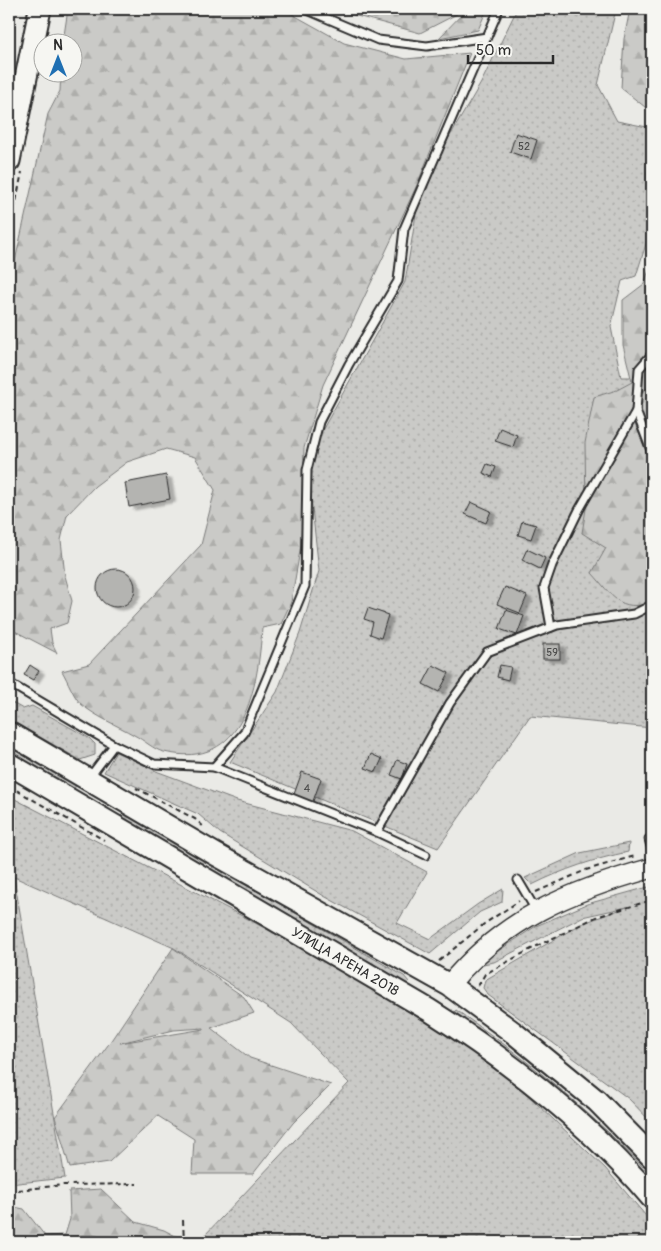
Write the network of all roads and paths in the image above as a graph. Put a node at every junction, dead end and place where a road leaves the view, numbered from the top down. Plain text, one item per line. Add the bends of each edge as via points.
1 (40, 9) edge
2 (305, 9) edge
3 (499, 9) edge
4 (487, 37) junction
5 (9, 161) edge
6 (652, 354) edge
7 (636, 412) junction
8 (652, 453) edge
9 (652, 605) edge
10 (551, 627) junction
11 (9, 683) edge
12 (9, 733) edge
13 (114, 745) junction
14 (10, 765) edge
15 (214, 767) junction
16 (87, 780) junction
17 (134, 786) dead end
18 (103, 803) junction
19 (208, 831) dead end
20 (377, 832) junction
21 (649, 839) dead end
22 (652, 850) edge
23 (426, 855) dead end
24 (648, 862) edge
25 (518, 880) dead end
26 (652, 900) edge
27 (532, 905) junction
28 (430, 963) dead end
29 (449, 985) junction
30 (479, 992) dead end
31 (429, 1010) junction
32 (652, 1157) edge
33 (138, 1184) dead end
34 (9, 1191) edge
35 (652, 1198) edge
36 (184, 1220) dead end
37 (184, 1242) edge

1 - 5 main road
2 - 4 lane via 378,40 428,46
3 - 4 lane
4 - 15 lane via 404,229 398,282 319,422 307,470 305,586 244,733
6 - 7 lane via 639,369
7 - 8 lane
7 - 10 lane via 579,510 552,565 544,588
9 - 10 lane via 634,614
10 - 20 lane via 487,652 450,703
11 - 13 lane
12 - 16 main road, УЛИЦА АРЕНА 2018
13 - 15 lane via 154,764
13 - 16 lane
14 - 18 main road, УЛИЦА АРЕНА 2018
15 - 20 lane
16 - 18 main road, УЛИЦА АРЕНА 2018
17 - 19 path via 195,819
18 - 29 main road, УЛИЦА АРЕНА 2018 via 215,854
18 - 31 main road, УЛИЦА АРЕНА 2018
20 - 23 lane
21 - 22 lane
24 - 27 main road via 613,879
24 - 27 path via 586,870
25 - 27 lane
26 - 30 path via 596,917 535,947 485,974 478,987
27 - 28 path via 484,924 440,961
27 - 29 main road via 490,941
29 - 31 main road
29 - 32 main road, УЛИЦА АРЕНА 2018 via 597,1101
31 - 35 main road, УЛИЦА АРЕНА 2018 via 486,1046 556,1102
33 - 34 path via 64,1185
36 - 37 path

